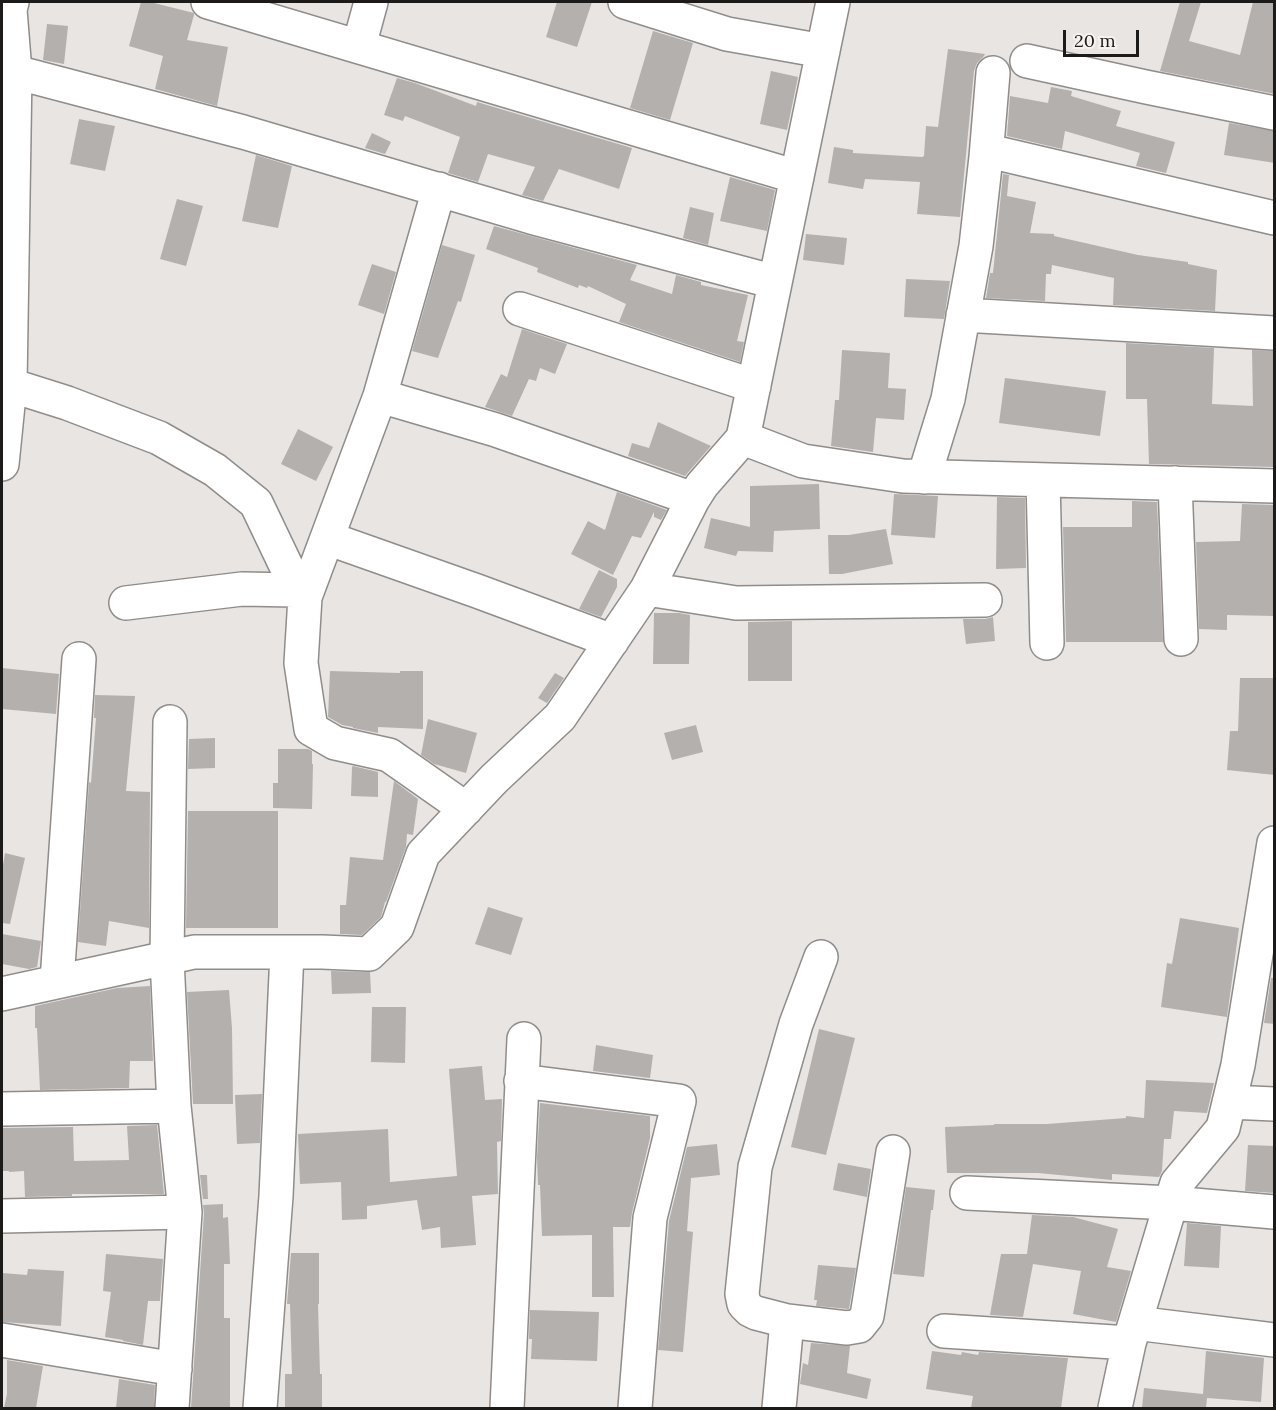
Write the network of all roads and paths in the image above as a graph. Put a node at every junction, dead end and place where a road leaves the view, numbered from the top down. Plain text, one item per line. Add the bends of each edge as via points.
1 (12, 2) edge
2 (208, 2) edge
3 (371, 2) edge
4 (625, 2) edge
5 (833, 2) edge
6 (267, 10) edge
7 (359, 46) junction
8 (823, 51) junction
9 (1027, 61) dead end
10 (15, 72) junction
11 (993, 73) dead end
12 (1275, 112) edge
13 (987, 146) junction
14 (797, 177) junction
15 (439, 189) junction
16 (1275, 218) edge
17 (775, 282) junction
18 (520, 309) dead end
19 (963, 315) junction
20 (1275, 333) edge
21 (10, 385) junction
22 (754, 386) junction
23 (380, 396) junction
24 (743, 438) junction
25 (2, 464) edge
26 (924, 477) junction
27 (1043, 480) junction
28 (1175, 483) junction
29 (1275, 486) edge
30 (693, 499) junction
31 (327, 538) junction
32 (647, 589) junction
33 (300, 594) junction
34 (985, 600) dead end
35 (126, 603) dead end
36 (1181, 639) dead end
37 (612, 641) junction
38 (1047, 643) dead end
39 (80, 659) dead end
40 (170, 722) dead end
41 (466, 809) junction
42 (1274, 847) edge
43 (287, 952) junction
44 (821, 957) dead end
45 (167, 959) junction
46 (1265, 964) edge
47 (57, 981) junction
48 (2, 994) edge
49 (524, 1039) dead end
50 (521, 1081) junction
51 (1229, 1102) junction
52 (1275, 1104) edge
53 (174, 1106) junction
54 (2, 1109) edge
55 (893, 1152) dead end
56 (967, 1193) dead end
57 (1171, 1203) junction
58 (185, 1212) junction
59 (1275, 1212) edge
60 (2, 1216) edge
61 (787, 1321) junction
62 (944, 1331) dead end
63 (1132, 1333) junction
64 (2, 1340) edge
65 (1275, 1340) edge
66 (175, 1369) junction
67 (171, 1408) edge
68 (260, 1408) edge
69 (507, 1408) edge
70 (635, 1408) edge
71 (779, 1408) edge
72 (1115, 1408) edge

1 - 10 street
2 - 6 street
3 - 7 street
4 - 8 street via 727,34
5 - 8 street
6 - 7 street
7 - 14 street
8 - 14 street
9 - 12 street
10 - 15 street
10 - 21 street
11 - 13 street
13 - 16 street via 996,153
13 - 19 street via 976,246
14 - 17 street
15 - 17 street
15 - 23 street
17 - 22 street
18 - 22 street
19 - 20 street
19 - 26 street via 948,399
21 - 25 street
21 - 33 street via 159,438 215,470 256,502
22 - 24 street
23 - 30 street via 496,430
23 - 31 street
24 - 26 street via 803,461
24 - 30 street
26 - 27 street
27 - 28 street
27 - 38 street
28 - 29 street
28 - 36 street
30 - 32 street
31 - 33 street
31 - 37 street
32 - 34 street via 736,603
32 - 37 street
33 - 35 street via 242,589
33 - 41 street via 302,663 311,729 335,743 389,755
37 - 41 street via 560,717
39 - 47 street
40 - 45 street
41 - 43 street via 423,854 398,927 369,954
42 - 46 street
43 - 45 street via 194,952
43 - 68 street via 276,1196
44 - 61 street via 796,1024 755,1167 742,1294 750,1310
45 - 47 street
45 - 53 street
46 - 51 street
47 - 48 street
49 - 50 street
50 - 69 street
50 - 70 street via 679,1101 650,1218
51 - 52 street
51 - 57 street via 1223,1128 1177,1184
53 - 54 street
53 - 58 street
55 - 61 street via 867,1316 859,1326 847,1328
56 - 57 street
57 - 59 street
57 - 63 street
58 - 60 street
58 - 66 street
61 - 71 street
62 - 63 street
63 - 65 street
63 - 72 street
64 - 66 street
66 - 67 street

